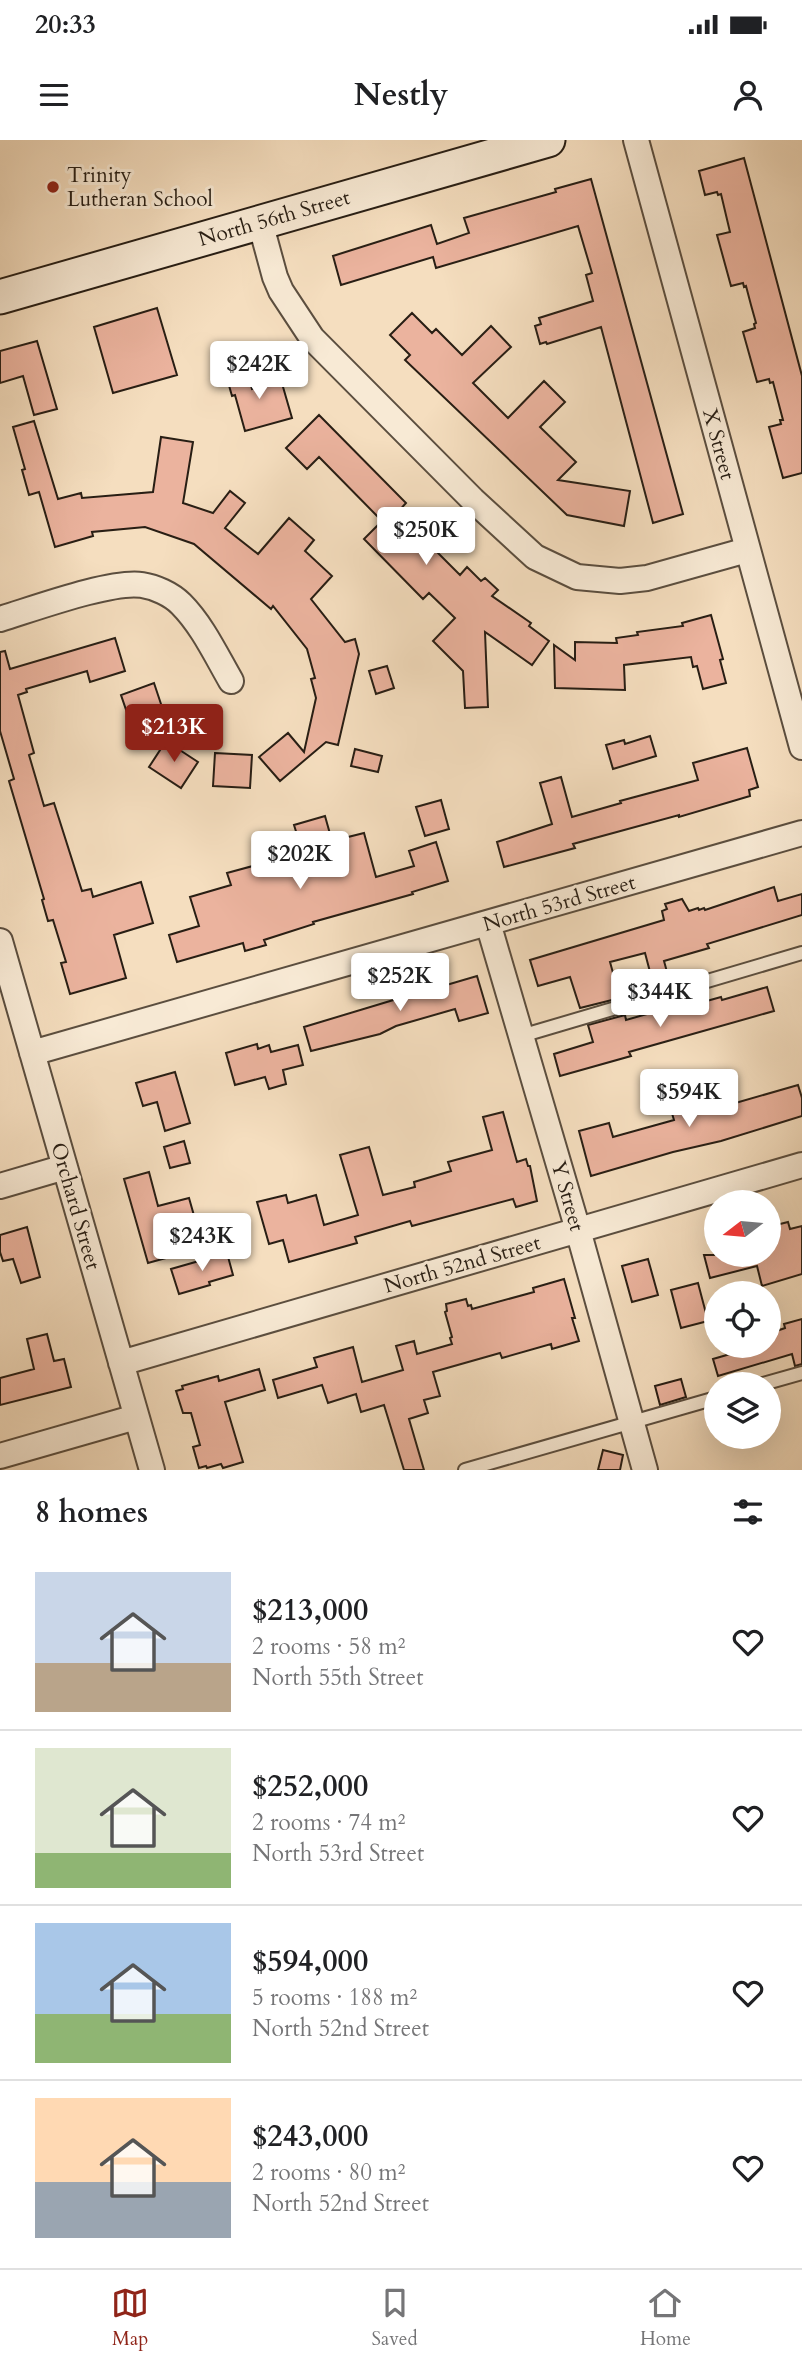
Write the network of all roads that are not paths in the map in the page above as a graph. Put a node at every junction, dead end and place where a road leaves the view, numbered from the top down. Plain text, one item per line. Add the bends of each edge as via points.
1 (548, 140) edge
2 (636, 140) edge
3 (260, 222) junction
4 (0, 297) edge
5 (747, 550) junction
6 (0, 619) edge
7 (231, 681) dead end
8 (802, 747) edge
9 (802, 833) edge
10 (488, 923) junction
11 (0, 941) edge
12 (802, 953) edge
13 (521, 1036) junction
14 (32, 1053) junction
15 (802, 1165) edge
16 (65, 1167) junction
17 (0, 1186) edge
18 (578, 1230) junction
19 (121, 1363) junction
20 (802, 1373) edge
21 (781, 1379) edge
22 (704, 1401) edge
23 (136, 1417) junction
24 (632, 1422) junction
25 (0, 1456) edge
26 (152, 1470) edge
27 (465, 1470) edge
28 (645, 1470) edge

1 - 3 main road, North 56th Street
2 - 5 street, X Street
3 - 4 main road, North 56th Street
3 - 5 street via 281,291 312,338 535,557 576,577 620,581
5 - 8 street, X Street
6 - 7 street via 110,587 142,585 178,601
9 - 10 street, North 53rd Street
10 - 13 street, Y Street
10 - 14 street, North 53rd Street
11 - 14 street, Orchard Street
12 - 13 lane
13 - 18 street, Y Street
14 - 16 street, Orchard Street
15 - 18 street, North 52nd Street
16 - 17 street
16 - 19 street, Orchard Street
18 - 19 street, North 52nd Street
18 - 24 street, Y Street
19 - 23 street, Orchard Street
20 - 21 lane
22 - 24 lane
23 - 25 street
23 - 26 street, Orchard Street
24 - 27 lane
24 - 28 street, Y Street

